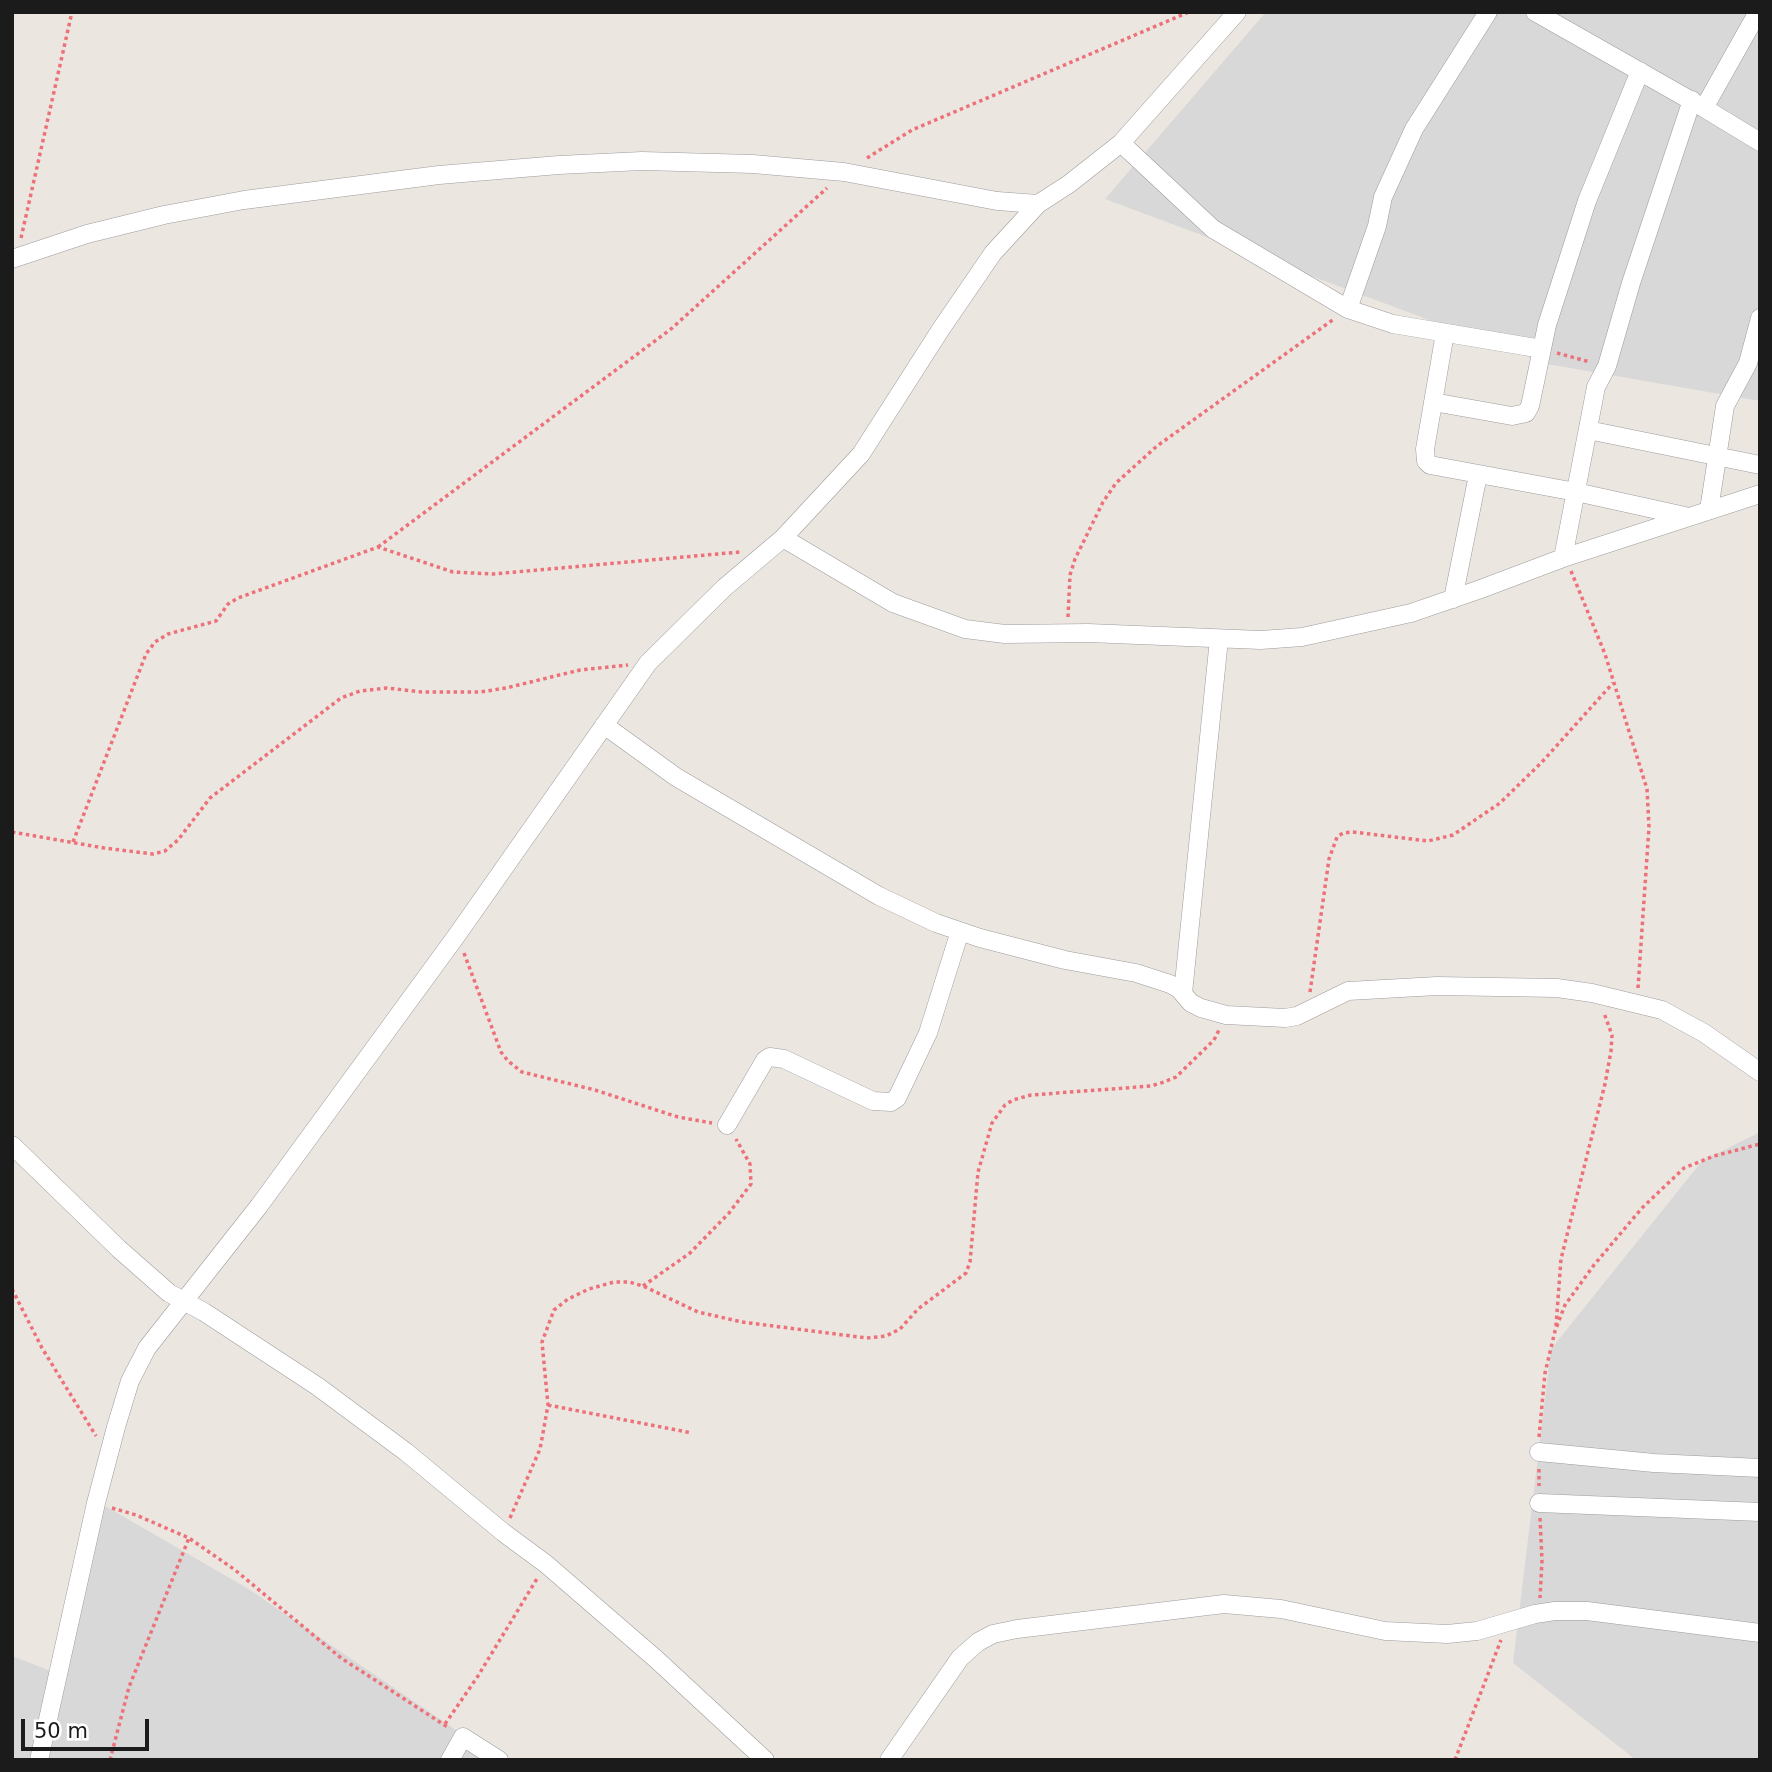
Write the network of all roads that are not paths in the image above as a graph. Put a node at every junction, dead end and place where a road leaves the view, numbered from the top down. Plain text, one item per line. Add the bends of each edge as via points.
1 (1237, 12) edge
2 (1488, 12) edge
3 (1535, 12) edge
4 (1758, 12) edge
5 (1640, 71) junction
6 (1698, 104) junction
7 (1760, 142) edge
8 (1121, 143) junction
9 (1038, 204) junction
10 (14, 258) edge
11 (1348, 309) junction
12 (1760, 318) edge
13 (1446, 333) junction
14 (1542, 349) junction
15 (1433, 402) junction
16 (1588, 430) junction
17 (1716, 456) junction
18 (1760, 465) edge
19 (1478, 475) junction
20 (1576, 492) junction
21 (1760, 494) edge
22 (1709, 510) junction
23 (1688, 517) junction
24 (777, 544) junction
25 (1563, 558) junction
26 (1452, 599) junction
27 (1219, 639) junction
28 (604, 725) junction
29 (960, 931) junction
30 (1183, 993) junction
31 (1760, 1072) edge
32 (727, 1125) road end
33 (14, 1148) edge
34 (185, 1303) junction
35 (1539, 1452) road end
36 (1760, 1468) edge
37 (1539, 1503) road end
38 (1760, 1513) edge
39 (1760, 1633) edge
40 (39, 1760) edge
41 (450, 1760) edge
42 (499, 1760) edge
43 (765, 1760) edge
44 (889, 1760) edge

1 - 8 street
2 - 11 street via 1414,129 1397,165 1380,204 1377,226
3 - 5 street
4 - 6 street
5 - 6 street
5 - 14 street via 1587,201
6 - 7 street
6 - 16 street via 1631,283 1607,366 1596,387
8 - 9 street
8 - 11 street via 1213,229
9 - 10 street via 997,201 844,172 753,164 642,161 559,165 244,200 87,234
9 - 24 street via 993,253 861,454
11 - 13 street via 1393,324
12 - 17 street via 1748,363 1724,406
13 - 14 street
13 - 15 street
14 - 15 street via 1526,413 1512,416
15 - 19 street via 1426,461
16 - 17 street
16 - 20 street
17 - 18 street
17 - 22 street
19 - 20 street
19 - 26 street
20 - 23 street
20 - 25 street
21 - 22 street
22 - 23 street
23 - 25 street
24 - 27 street via 893,603 965,629
24 - 28 street via 725,587 649,663
25 - 26 street
26 - 27 street via 1302,637
27 - 30 street
28 - 29 street via 676,778 879,896
28 - 34 street via 457,935
29 - 30 street via 1016,948 1136,973
29 - 32 street via 928,1033 897,1098 873,1101 777,1056 770,1057
30 - 31 street via 1191,1003 1226,1015 1285,1018 1348,991 1557,988 1662,1010
33 - 34 street via 145,1272
34 - 40 street via 148,1348 130,1381 96,1503
34 - 43 street via 317,1386 406,1452 546,1564
35 - 36 street
37 - 38 street
39 - 44 street via 1555,1611 1477,1631 1385,1631 1281,1609 1224,1604 1017,1629 993,1634 960,1658
41 - 42 street via 463,1737

